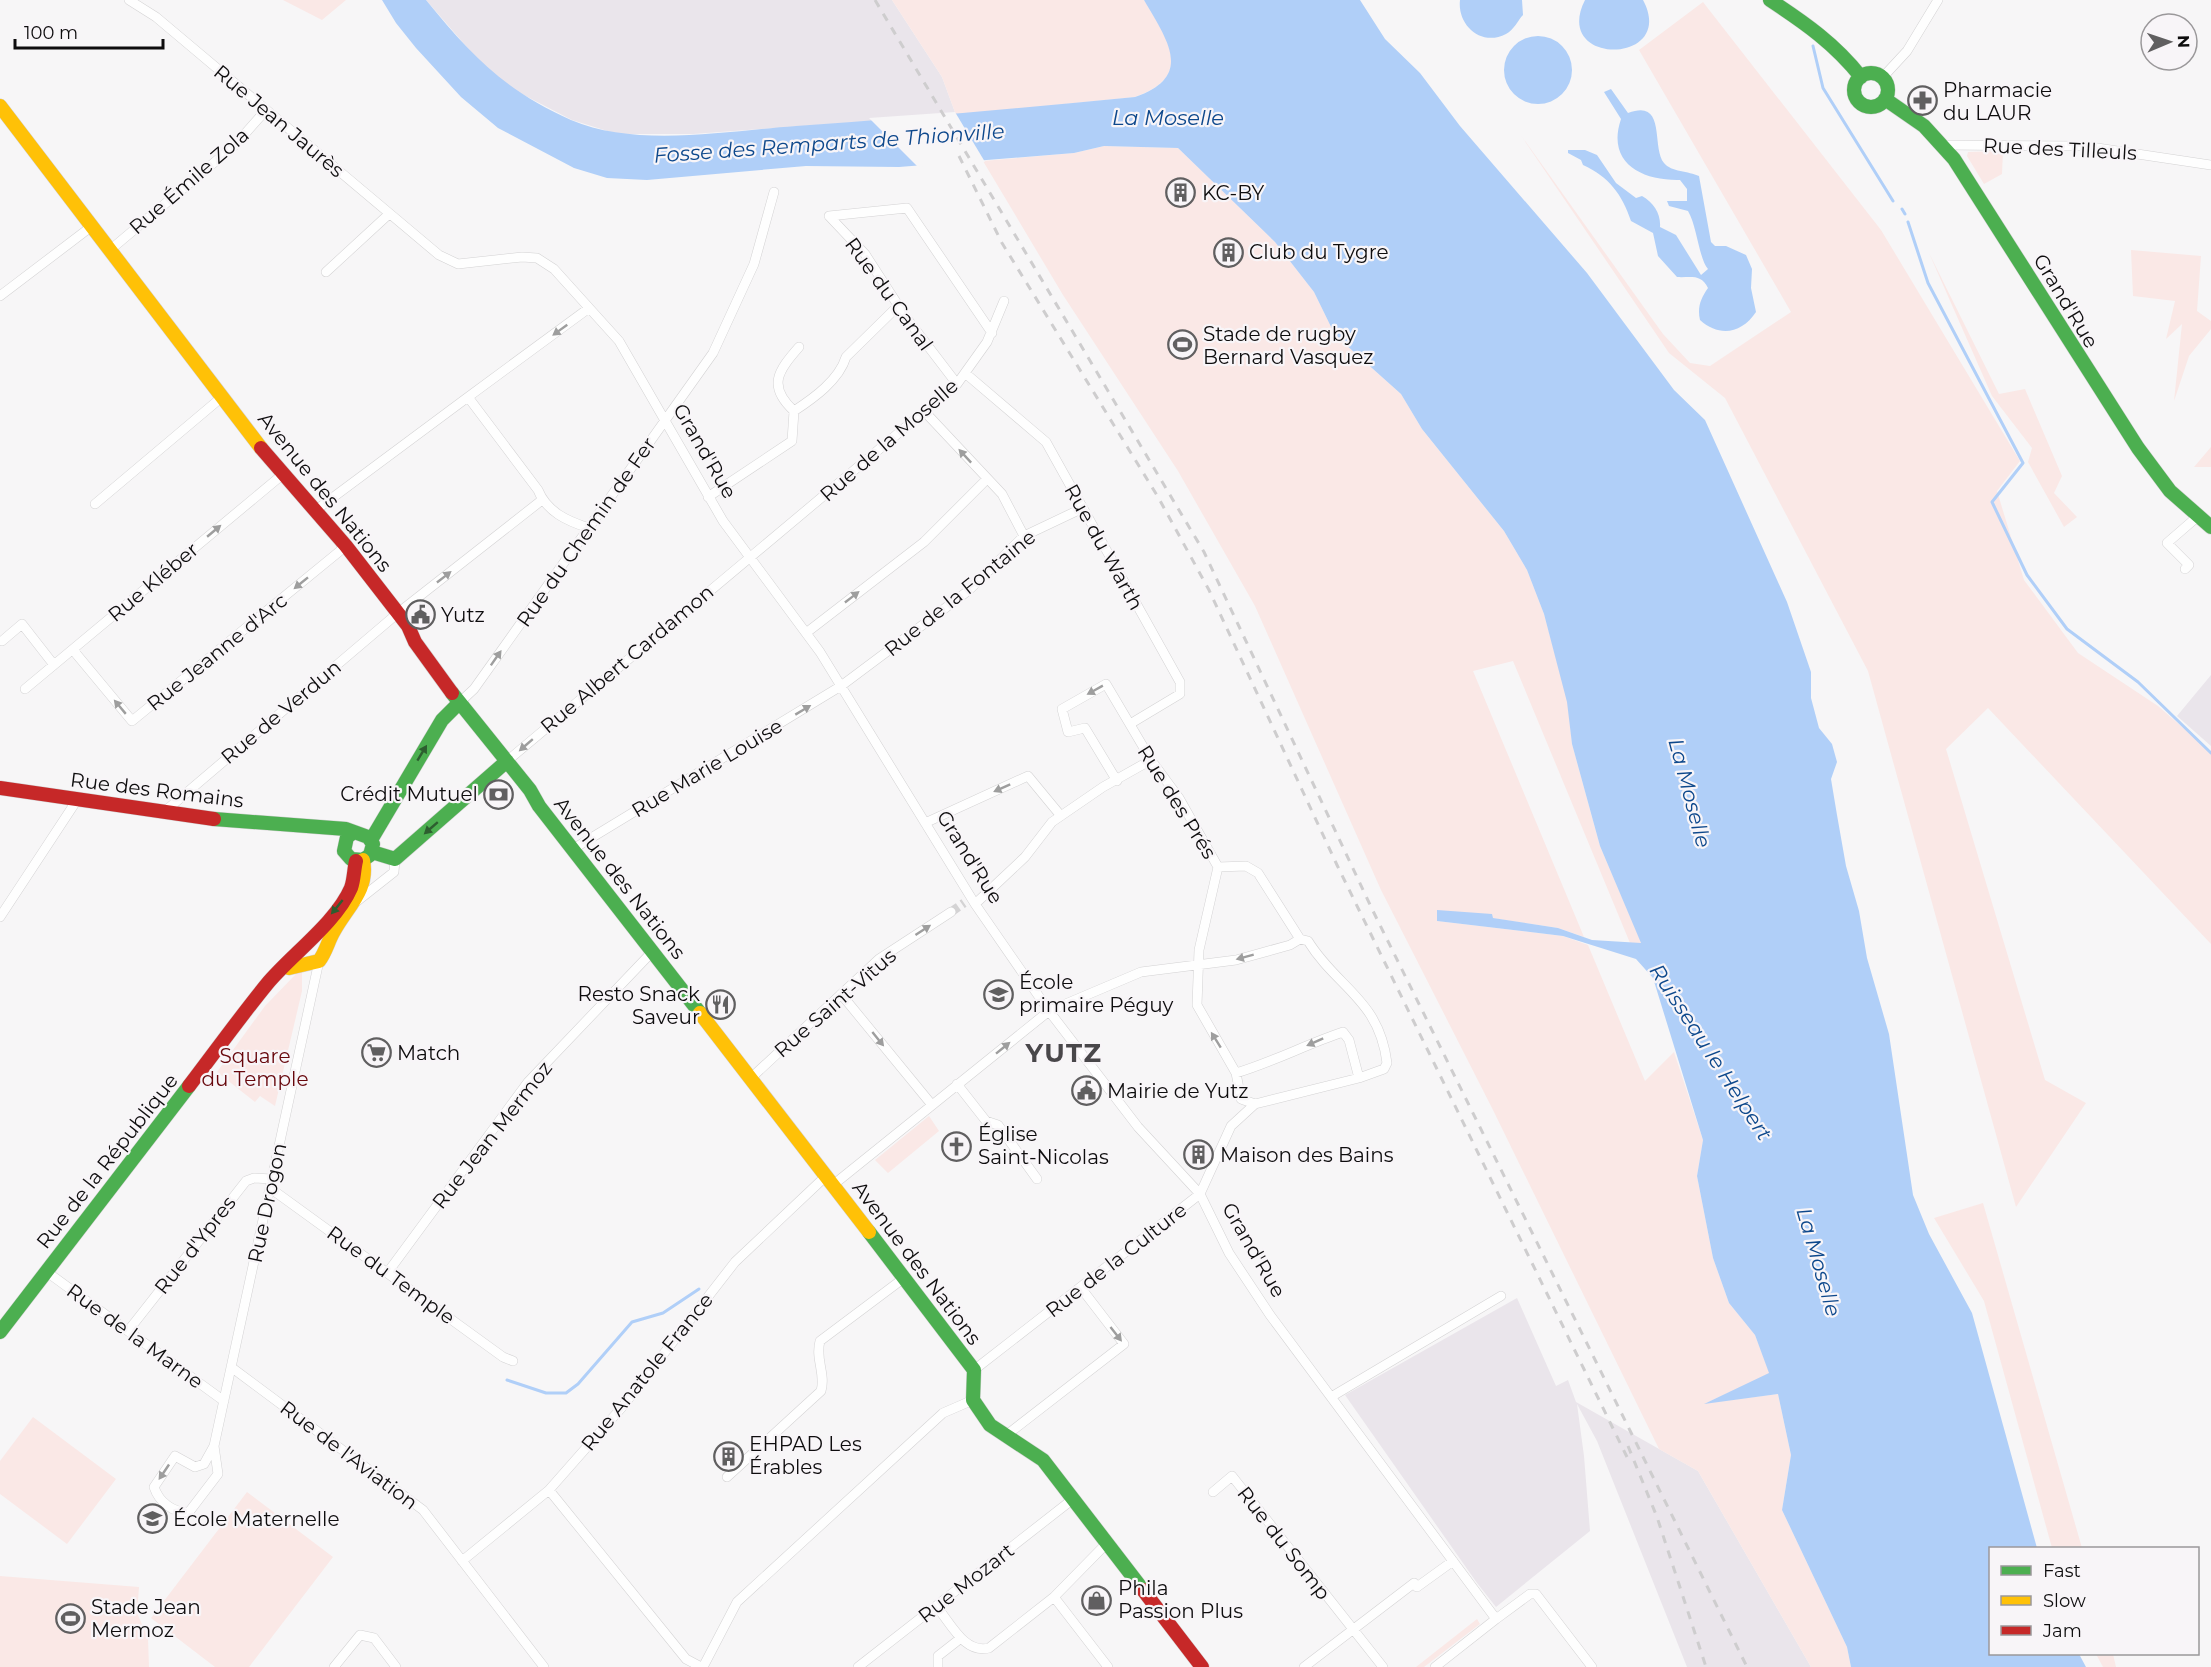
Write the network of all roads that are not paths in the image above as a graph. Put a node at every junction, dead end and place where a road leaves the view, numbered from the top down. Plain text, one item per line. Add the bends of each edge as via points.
1 (129, 0) edge
2 (1938, 0) edge
3 (1774, 1) edge
4 (1861, 77) junction
5 (1882, 78) junction
6 (1885, 99) junction
7 (0, 106) edge
8 (266, 110) junction
9 (1943, 145) junction
10 (2211, 165) edge
11 (774, 192) dead end
12 (388, 214) junction
13 (92, 226) junction
14 (427, 246) joint
15 (110, 250) junction
16 (326, 272) dead end
17 (0, 296) edge
18 (1004, 301) dead end
19 (898, 306) junction
20 (589, 308) junction
21 (992, 333) junction
22 (800, 347) dead end
23 (964, 374) junction
24 (957, 384) junction
25 (222, 397) junction
26 (468, 397) junction
27 (794, 411) junction
28 (924, 411) junction
29 (664, 421) junction
30 (282, 474) junction
31 (987, 479) junction
32 (708, 497) junction
33 (542, 500) junction
34 (95, 504) dead end
35 (1083, 508) junction
36 (316, 510) junction
37 (2197, 517) junction
38 (2211, 527) edge
39 (589, 528) junction
40 (1024, 536) junction
41 (346, 546) junction
42 (748, 558) junction
43 (2185, 569) dead end
44 (398, 613) junction
45 (806, 633) junction
46 (2, 641) dead end
47 (73, 650) junction
48 (54, 665) junction
49 (841, 686) junction
50 (25, 689) dead end
51 (459, 703) junction
52 (1130, 724) junction
53 (1150, 760) junction
54 (507, 761) junction
55 (1117, 781) junction
56 (0, 788) edge
57 (77, 800) junction
58 (165, 812) junction
59 (1061, 816) junction
60 (925, 823) junction
61 (309, 826) junction
62 (354, 832) junction
63 (344, 845) junction
64 (573, 849) junction
65 (366, 853) junction
66 (395, 859) junction
67 (1218, 867) junction
68 (970, 901) junction
69 (354, 904) junction
70 (951, 912) tunnel mouth
71 (0, 917) edge
72 (1304, 940) junction
73 (652, 952) junction
74 (311, 956) junction
75 (1198, 966) junction
76 (841, 994) junction
77 (1049, 1011) junction
78 (1390, 1064) joint
79 (1236, 1073) junction
80 (751, 1078) junction
81 (1359, 1078) junction
82 (957, 1084) junction
83 (1255, 1104) junction
84 (932, 1105) junction
85 (1037, 1179) dead end
86 (829, 1180) junction
87 (271, 1184) junction
88 (1200, 1194) junction
89 (47, 1272) junction
90 (388, 1272) junction
91 (904, 1278) junction
92 (1081, 1287) junction
93 (1502, 1296) dead end
94 (128, 1331) junction
95 (0, 1332) edge
96 (513, 1360) dead end
97 (231, 1367) junction
98 (974, 1370) junction
99 (1331, 1397) junction
100 (973, 1400) junction
101 (224, 1401) junction
102 (1004, 1437) junction
103 (214, 1446) junction
104 (727, 1477) dead end
105 (549, 1490) junction
106 (1213, 1492) dead end
107 (1073, 1499) junction
108 (1107, 1543) junction
109 (462, 1561) junction
110 (1453, 1561) junction
111 (1054, 1597) junction
112 (936, 1606) junction
113 (1496, 1619) junction
114 (1352, 1629) junction
115 (961, 1638) junction
116 (334, 1667) edge
117 (396, 1667) edge
118 (544, 1667) edge
119 (702, 1667) edge
120 (858, 1667) edge
121 (938, 1667) edge
122 (1108, 1667) edge
123 (1202, 1667) edge
124 (1304, 1667) edge
125 (1383, 1667) edge
126 (1435, 1667) edge
127 (1592, 1667) edge

1 - 8 street, Rue Jean Jaurès
2 - 5 street via 1907,51
3 - 4 street via 1831,42
4 - 5 street via 1872,74
4 - 6 street via 1854,91 1858,101 1872,107
5 - 6 street via 1887,88
6 - 9 street, Grand'Rue via 1902,108
7 - 13 street, Avenue des Nations
8 - 12 street, Rue Jean Jaurès
8 - 15 street, Rue Émile Zola via 235,146
9 - 10 street, Rue des Tilleuls via 2084,146
9 - 37 street, Grand'Rue via 1958,160 2086,372 2158,479
11 - 29 street, Rue du Chemin de Fer via 754,264 713,353
12 - 14 street, Rue Jean Jaurès
12 - 16 street
13 - 15 street, Avenue des Nations
13 - 17 street
14 - 20 street, Grand'Rue via 458,264 537,258 554,269
15 - 25 street, Avenue des Nations
18 - 21 street, Rue de la Moselle
19 - 21 street, Rue du Canal via 865,254 829,216 908,208
19 - 24 street, Rue du Canal
19 - 27 street via 846,357 843,368
20 -> 26 street
20 - 29 street, Grand'Rue via 624,348
21 - 23 street, Rue de la Moselle
22 - 27 street via 781,368 777,383 783,400
23 - 24 street, Rue de la Moselle
23 - 35 street, Rue du Warth via 1046,442
24 - 28 street, Rue de la Moselle
25 - 30 street, Avenue des Nations
25 - 34 street
26 - 33 street
26 - 36 street
27 - 32 street via 792,441
31 -> 28 street
28 - 42 street, Rue de la Moselle
29 - 32 street, Grand'Rue
29 - 39 street, Rue du Chemin de Fer
30 - 36 street, Avenue des Nations
47 -> 30 street, Rue Kléber
31 - 40 street via 1002,494
45 -> 31 street via 924,542
32 - 42 street, Grand'Rue
33 - 39 street via 560,517
44 -> 33 street, Rue de Verdun
35 - 40 street, Rue de la Fontaine
35 - 52 street, Rue du Warth via 1180,682 1180,694
36 - 41 street, Avenue des Nations
37 - 38 street, Grand'Rue
37 - 43 street via 2167,543 2188,565
51 -> 39 street, Rue du Chemin de Fer via 474,689
40 - 49 street, Rue de la Fontaine via 968,591
41 - 44 street, Avenue des Nations
41 -> 47 street, Rue Jeanne d'Arc via 132,721
42 - 45 street, Grand'Rue
42 -> 54 street, Rue Albert Cardamon
44 - 51 street, Avenue des Nations
44 - 58 street, Rue de Verdun
45 - 49 street, Grand'Rue
46 - 48 street via 22,624
47 - 48 street, Rue Kléber
48 - 50 street, Rue Kléber
49 - 60 street, Grand'Rue
64 -> 49 street, Rue Marie Louise
51 - 54 street, Avenue des Nations
65 -> 51 street via 442,720
52 - 53 street, Rue des Prés
52 -> 55 street, Rue des Prés via 1106,684 1062,709 1068,732 1085,728
53 - 55 street
53 - 67 street, Rue des Prés via 1179,798
54 - 64 street, Avenue des Nations
54 -> 66 street, Rue de la République
55 - 59 street
56 - 57 street, Rue des Romains
57 - 58 street, Rue des Romains
57 - 71 street
58 - 61 street, Rue des Romains
59 -> 60 street via 1028,776
59 - 68 street via 1025,857
60 - 68 street, Grand'Rue
61 - 62 street, Rue des Romains
61 - 63 street, Rue des Romains
62 - 63 street
62 - 65 street via 366,834
63 - 65 street via 347,855
64 - 73 street, Avenue des Nations
65 - 66 street
65 - 69 street, Rue de la République via 362,888
65 -> 74 street, Rue de la République
66 - 69 street, Rue de la République via 394,872
67 - 72 street, Rue des Prés via 1246,866 1258,873
67 - 75 street via 1201,935
68 - 77 street, Grand'Rue
69 - 74 street, Rue de la République
76 -> 70 street, Rue Saint-Vitus via 879,959
72 -> 75 street, Rue Anatole France via 1236,960
72 - 78 street, Rue des Prés via 1365,1004
73 - 80 street, Avenue des Nations
73 - 90 street, Rue Jean Mermoz via 528,1082
74 - 87 street, Rue Drogon
74 - 89 street, Rue de la République via 286,963 267,984
75 - 77 street, Rue Anatole France via 1142,972
79 -> 75 street via 1197,1005
76 - 80 street, Rue Saint-Vitus
76 -> 84 street
82 -> 77 street, Rue Anatole France
77 - 88 street, Grand'Rue via 1138,1127
78 - 81 street, Rue de la Culture
81 -> 79 street via 1349,1040 1343,1032 1271,1063
79 - 83 street via 1241,1099
80 - 86 street, Avenue des Nations
81 - 83 street, Rue de la Culture
82 - 84 street, Rue Anatole France
82 - 85 street via 986,1121 998,1125
83 - 88 street, Rue de la Culture via 1232,1126
84 - 86 street, Rue Anatole France
86 - 91 street, Avenue des Nations
86 - 105 street, Rue Anatole France via 735,1262 622,1406
87 - 90 street, Rue du Temple
87 - 94 street, Rue d'Ypres via 254,1178 246,1181
87 - 97 street, Rue Drogon
88 - 92 street, Rue de la Culture
88 - 99 street, Grand'Rue via 1229,1253
89 - 94 street, Rue de la Marne
89 - 95 street, Rue de la République
90 - 96 street, Rue du Temple via 503,1357
91 - 98 street, Avenue des Nations
91 - 104 street via 820,1341 817,1352 824,1381 821,1391
92 - 98 street, Rue de la Culture
92 -> 102 street via 1124,1344
93 - 99 street
94 - 101 street, Rue de la Marne
97 - 101 street, Rue Drogon
97 - 109 street, Rue de l'Aviation via 423,1510
98 - 100 street, Avenue des Nations
99 - 110 street, Grand'Rue
100 - 102 street via 990,1425
100 - 119 street via 943,1413 737,1602
101 - 103 street, Rue Drogon
102 - 107 street via 1043,1460
103 -> 103 street, Rue Drogon via 204,1464 195,1467 175,1456 154,1487 158,1498 179,1513 189,1512 218,1474
105 - 109 street, Rue Anatole France
105 - 119 street via 686,1659
106 - 114 street, Rue du Somp via 1232,1476
107 - 108 street
107 - 112 street, Rue Mozart
108 - 111 street
108 - 123 street
109 - 118 street, Rue de l'Aviation
110 - 113 street, Grand'Rue
110 - 114 street via 1417,1587 1414,1583
111 - 115 street via 989,1648 972,1648
111 - 122 street
112 - 115 street
112 - 120 street, Rue Mozart
113 - 126 street
113 - 127 street via 1530,1594 1536,1594
114 - 124 street
114 - 125 street, Rue du Somp
115 - 121 street via 938,1656
116 - 117 street via 360,1635 374,1638

